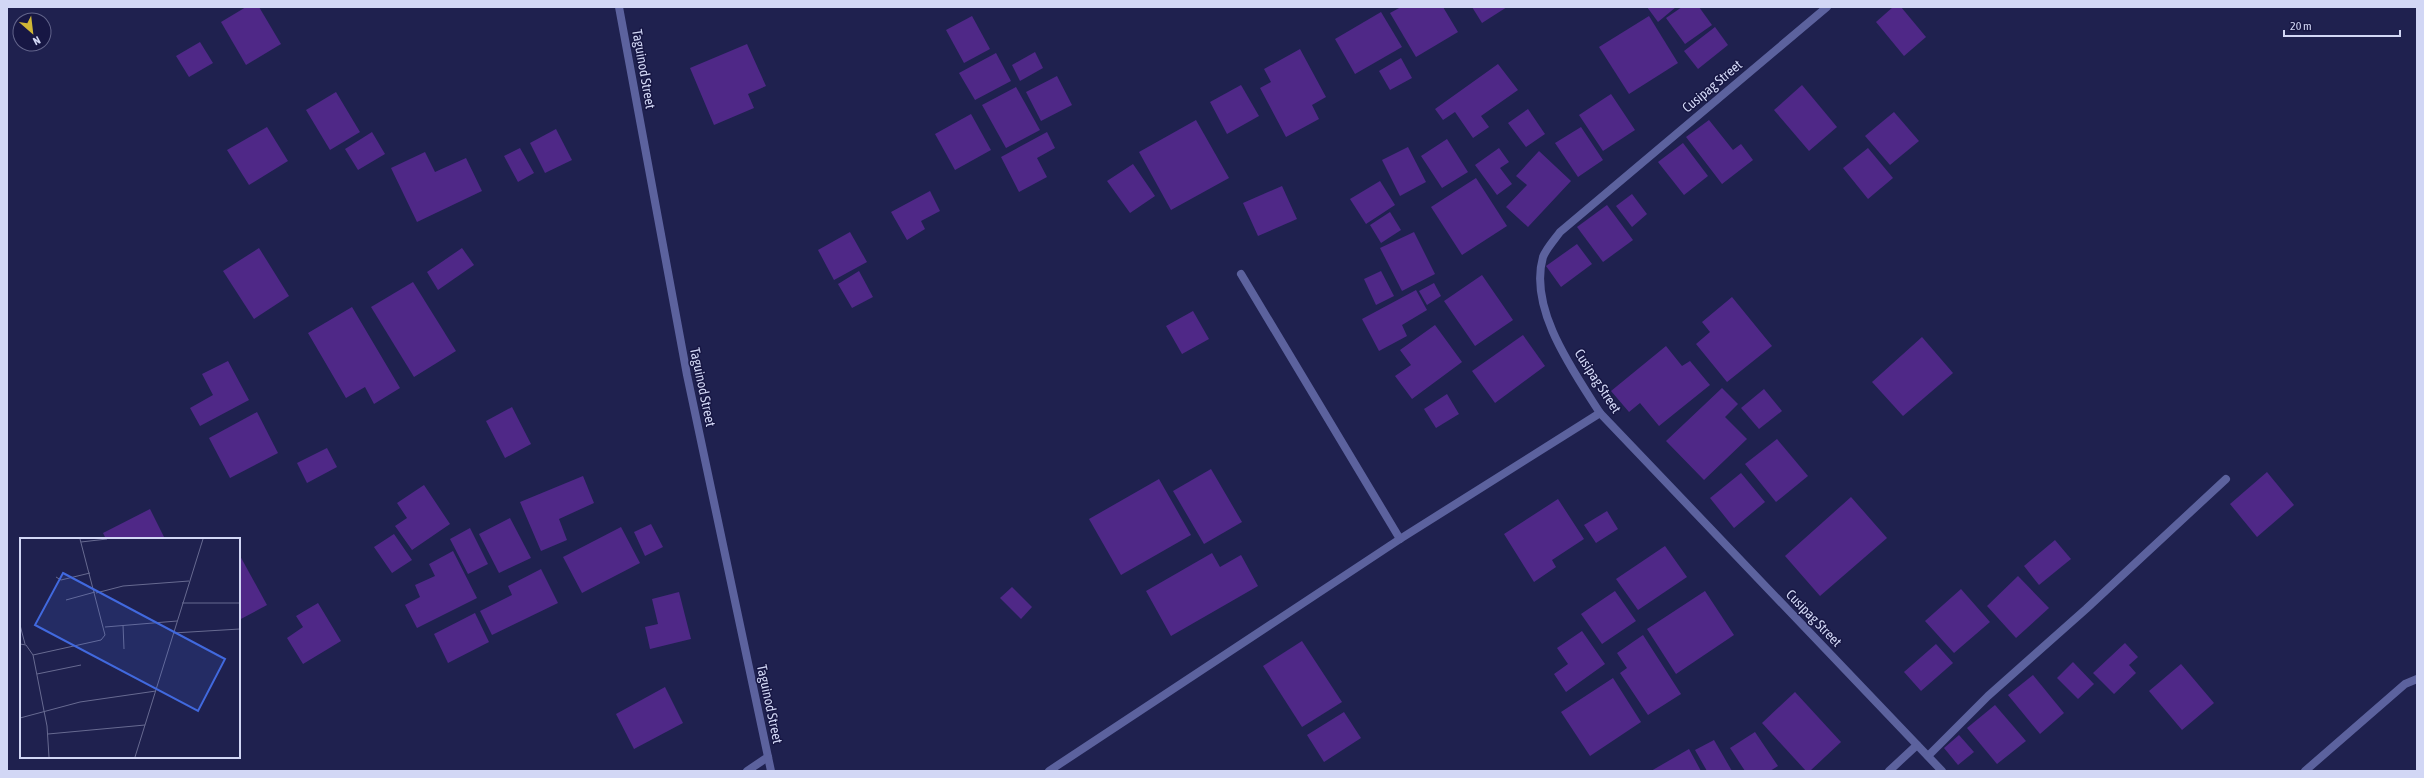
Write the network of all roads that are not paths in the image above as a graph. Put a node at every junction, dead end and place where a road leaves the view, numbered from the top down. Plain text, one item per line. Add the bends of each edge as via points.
1 (619, 7) edge
2 (1827, 7) edge
3 (1241, 274) dead end
4 (1600, 413) junction
5 (2226, 479) dead end
6 (1400, 540) junction
7 (2417, 679) edge
8 (1917, 745) junction
9 (1928, 756) junction
10 (768, 757) junction
11 (747, 771) edge
12 (772, 771) edge
13 (1049, 771) edge
14 (1889, 771) edge
15 (1942, 771) edge
16 (2305, 771) edge

1 - 10 street, Taguinod Street via 687,375
2 - 4 street, Cusipag Street via 1588,206 1560,232 1543,256 1539,280 1546,315 1569,362
3 - 6 street
4 - 6 street
4 - 8 street, Cusipag Street
5 - 9 street via 1988,696
6 - 13 street
7 - 16 street via 2404,684
8 - 9 street, Cusipag Street
8 - 14 street
9 - 15 street, Cusipag Street
10 - 11 street
10 - 12 street, Taguinod Street

